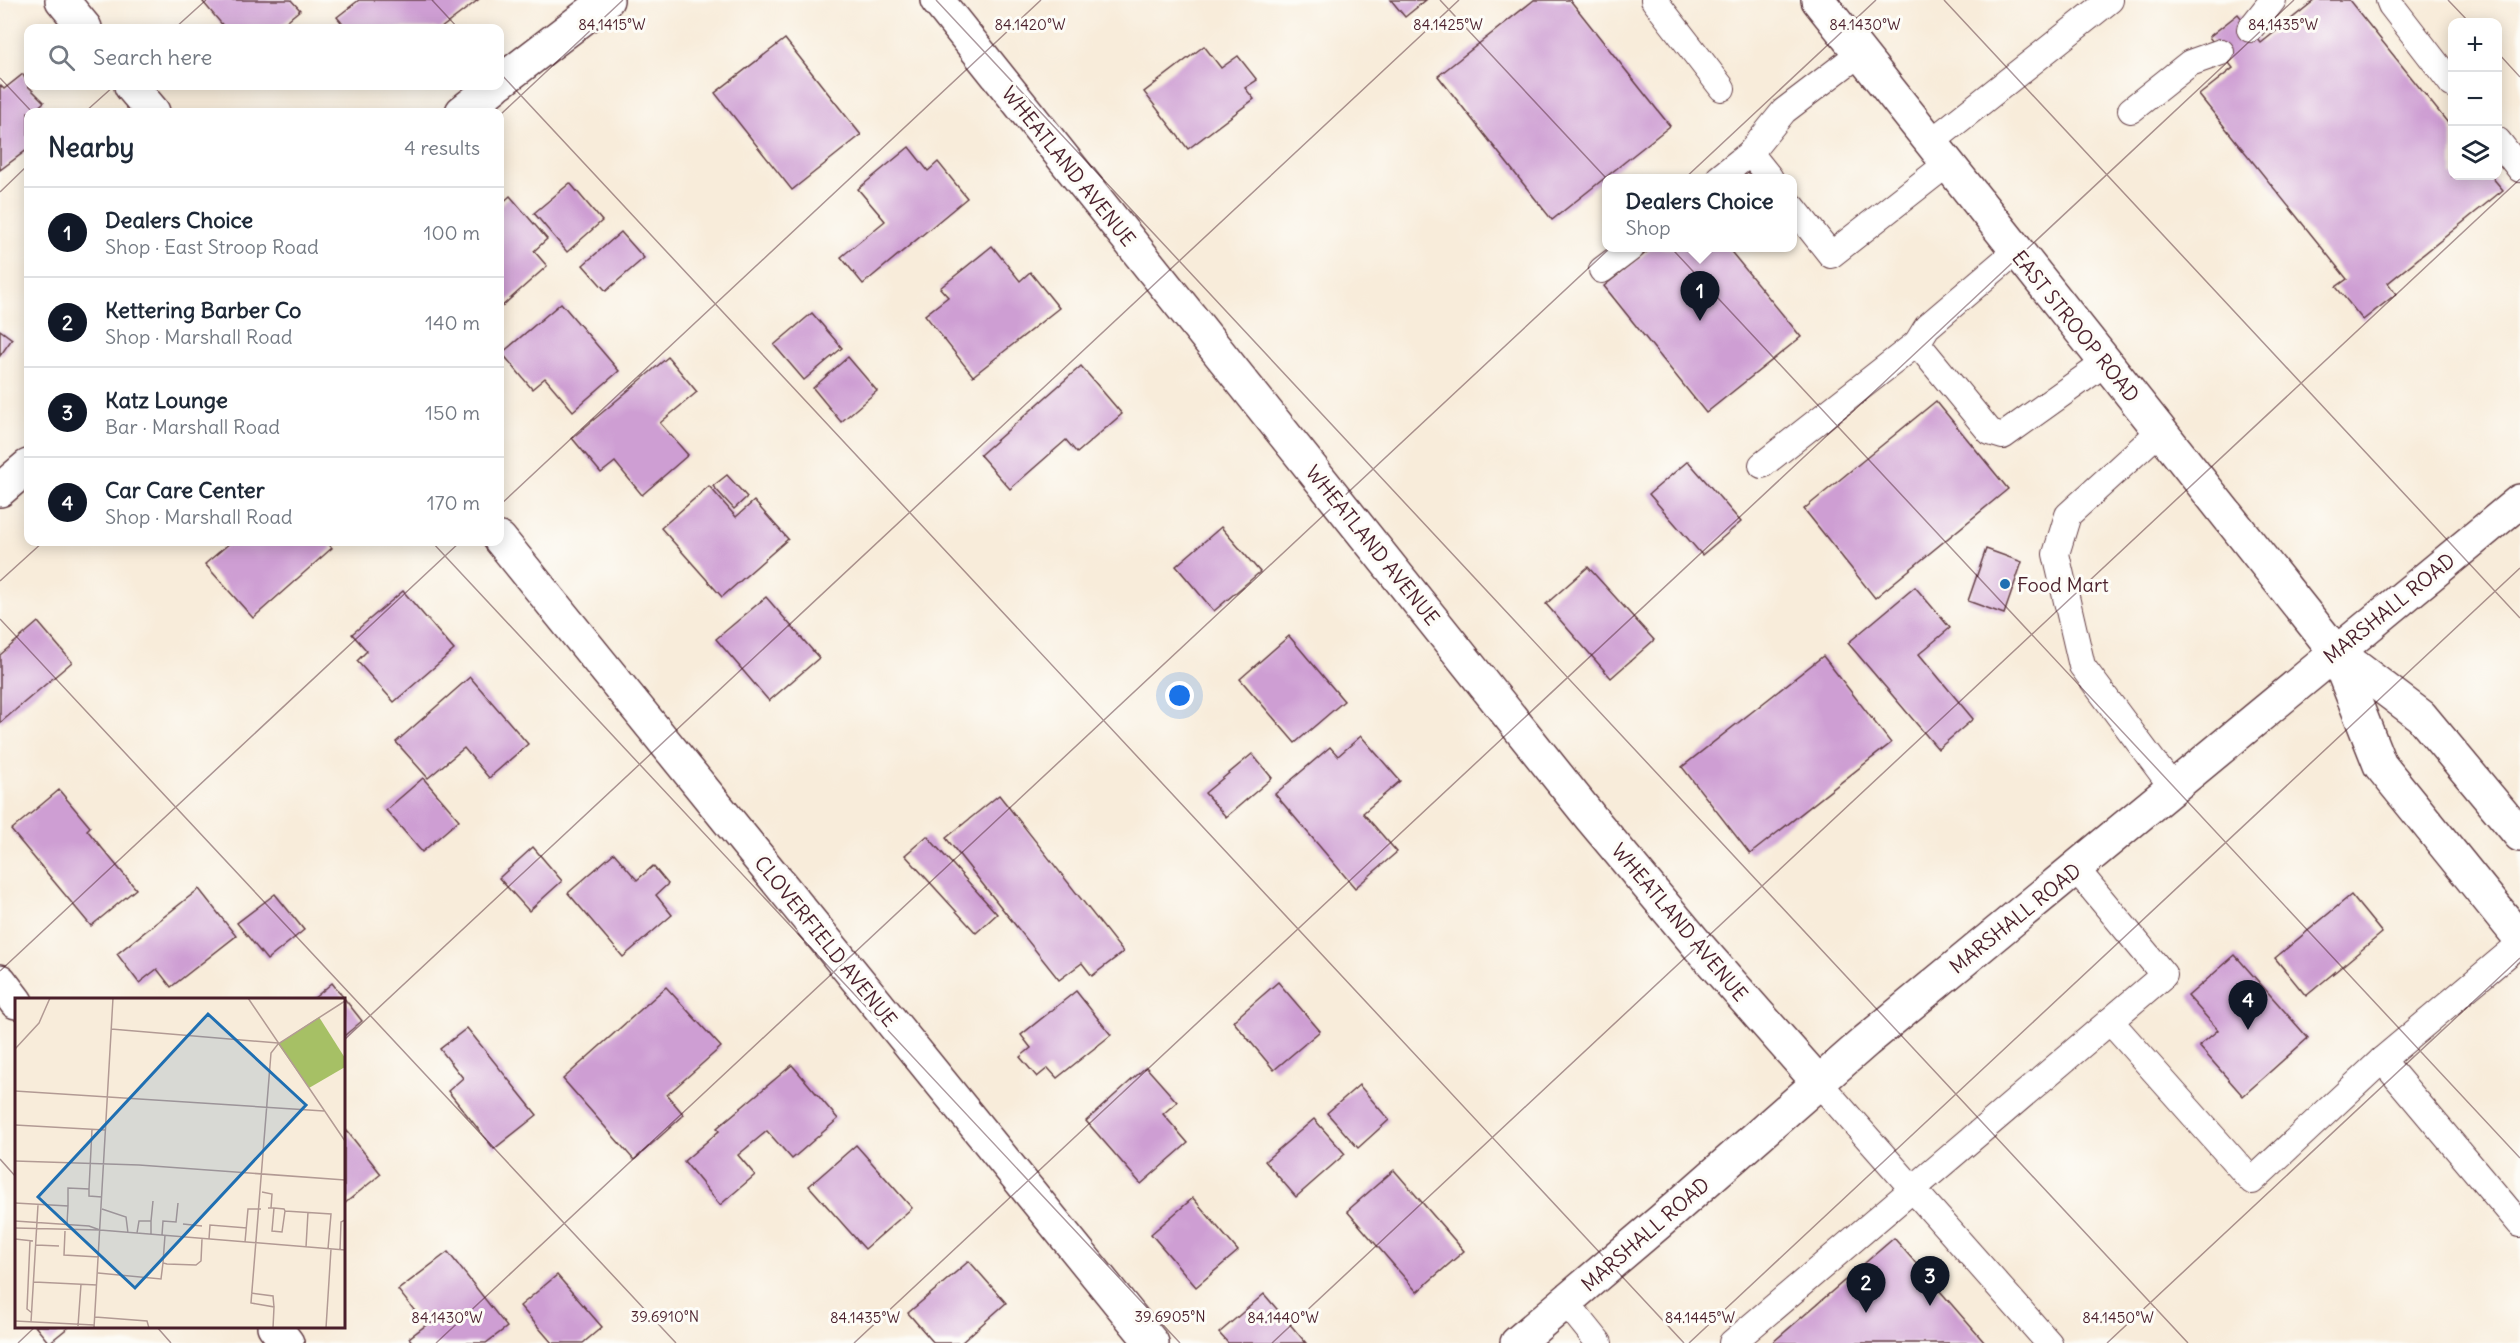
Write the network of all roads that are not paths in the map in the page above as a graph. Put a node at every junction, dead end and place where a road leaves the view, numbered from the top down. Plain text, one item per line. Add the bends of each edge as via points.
1 (62, 0) edge
2 (607, 0) edge
3 (937, 0) edge
4 (1654, 0) edge
5 (1818, 0) edge
6 (2110, 0) edge
7 (2273, 0) edge
8 (2390, 0) edge
9 (82, 24) edge
10 (2250, 29) dead end
11 (2221, 52) dead end
12 (1860, 53) junction
13 (504, 79) edge
14 (2448, 79) edge
15 (1722, 88) dead end
16 (134, 90) edge
17 (490, 90) edge
18 (150, 108) edge
19 (467, 108) edge
20 (2131, 110) dead end
21 (2502, 146) edge
22 (1750, 153) junction
23 (1938, 153) junction
24 (2520, 169) edge
25 (1724, 174) edge
26 (1767, 174) edge
27 (1797, 212) edge
28 (2016, 251) junction
29 (1626, 252) edge
30 (1602, 270) dead end
31 (1917, 343) junction
32 (2105, 363) junction
33 (2160, 431) junction
34 (1762, 465) dead end
35 (24, 469) edge
36 (0, 490) edge
37 (2520, 501) edge
38 (504, 544) edge
39 (2335, 651) junction
40 (2173, 788) junction
41 (2520, 835) edge
42 (2076, 869) junction
43 (2520, 938) edge
44 (2520, 944) edge
45 (0, 981) edge
46 (15, 1001) edge
47 (2110, 1021) junction
48 (2382, 1060) junction
49 (1819, 1083) junction
50 (1914, 1190) junction
51 (2520, 1224) edge
52 (1566, 1302) junction
53 (276, 1328) edge
54 (287, 1343) edge
55 (1152, 1343) edge
56 (1517, 1343) edge
57 (1599, 1343) edge
58 (1732, 1343) edge
59 (2049, 1343) edge

1 - 9 street
2 - 13 street
3 - 49 street, WHEATLAND AVENUE via 1591,818
4 - 15 lane
5 - 12 street, EAST STROOP ROAD
6 - 23 lane
7 - 10 lane
8 - 14 lane
11 - 20 lane via 2190,63
12 - 22 lane via 1784,111
12 - 23 street, EAST STROOP ROAD
16 - 18 street
17 - 19 street
21 - 24 lane
22 - 25 lane
22 - 26 lane
23 - 27 lane via 1831,255
23 - 28 street, EAST STROOP ROAD
28 - 31 lane via 1927,327
28 - 32 street, EAST STROOP ROAD
29 - 30 lane
31 - 32 lane via 1990,432 2003,435
31 - 34 lane
32 - 33 street, EAST STROOP ROAD
33 - 39 street, EAST STROOP ROAD
33 - 40 lane via 2068,515 2056,554 2082,666
35 - 36 street
37 - 39 street, MARSHALL ROAD
38 - 55 street, CLOVERFIELD AVENUE
39 - 40 street, MARSHALL ROAD
39 - 41 street, EAST STROOP ROAD via 2421,716
39 - 43 street, EAST STROOP ROAD via 2380,765
40 - 42 street, MARSHALL ROAD
42 - 47 lane via 2164,975
42 - 49 street, MARSHALL ROAD
44 - 48 lane
45 - 46 street
47 - 48 lane via 2252,1181
47 - 50 lane
48 - 51 lane
49 - 50 lane
49 - 52 street, MARSHALL ROAD
50 - 58 lane
50 - 59 lane
52 - 56 street, MARSHALL ROAD
52 - 57 lane
53 - 54 street

